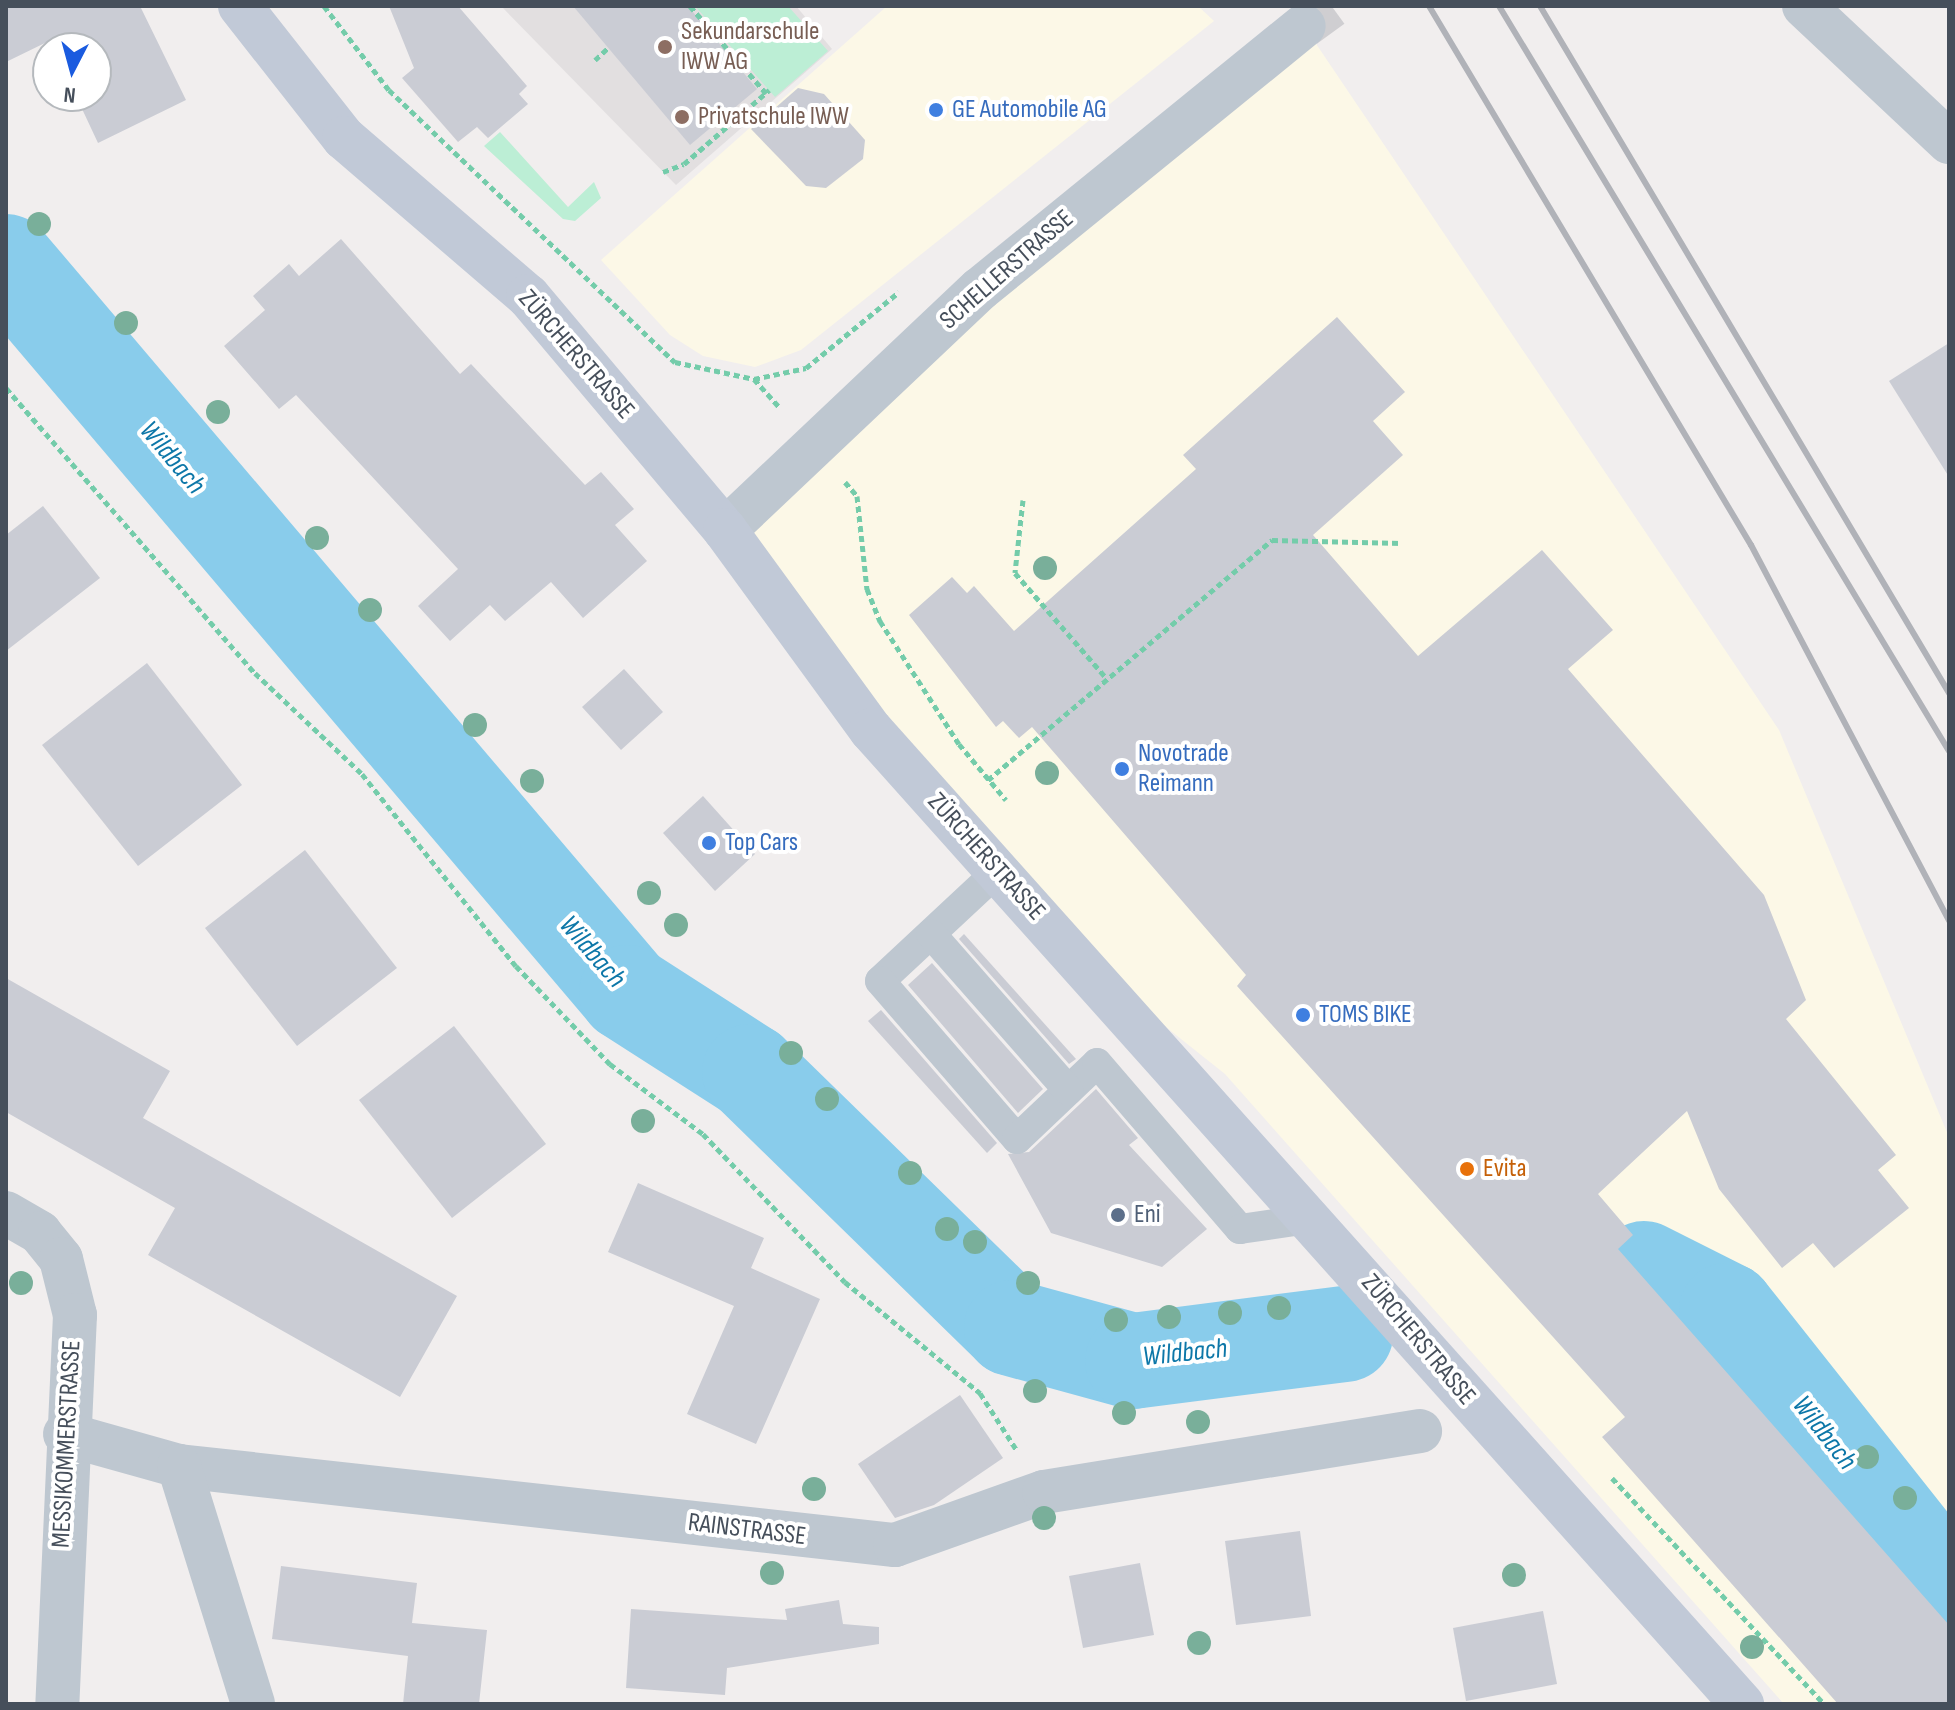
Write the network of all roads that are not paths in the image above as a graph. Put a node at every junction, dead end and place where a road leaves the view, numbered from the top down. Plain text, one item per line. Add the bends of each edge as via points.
1 (240, 6) edge
2 (1804, 6) edge
3 (1304, 26) tunnel mouth
4 (1949, 142) edge
5 (725, 530) junction
6 (998, 871) junction
7 (931, 934) junction
8 (1068, 1090) junction
9 (6, 1213) edge
10 (1315, 1218) junction
11 (1420, 1431) dead end
12 (65, 1434) junction
13 (179, 1466) junction
14 (57, 1704) edge
15 (253, 1704) edge
16 (1742, 1704) edge

1 - 5 main road, ZÜRCHERSTRASSE via 275,59 344,138 528,296
2 - 4 street
3 - 5 street, SCHELLERSTRASSE via 980,289
5 - 6 main road, ZÜRCHERSTRASSE via 871,730
6 - 7 lane
6 - 10 main road, ZÜRCHERSTRASSE
7 - 8 lane
7 - 8 lane via 880,981 1017,1139
8 - 10 lane via 1097,1063 1240,1229
9 - 12 street, MESSIKOMMERSTRASSE via 40,1233 61,1259 71,1288
10 - 16 main road, ZÜRCHERSTRASSE via 1469,1402
11 - 13 street, RAINSTRASSE via 1044,1492 895,1545
12 - 13 street, RAINSTRASSE
12 - 14 street, MESSIKOMMERSTRASSE
13 - 15 street

